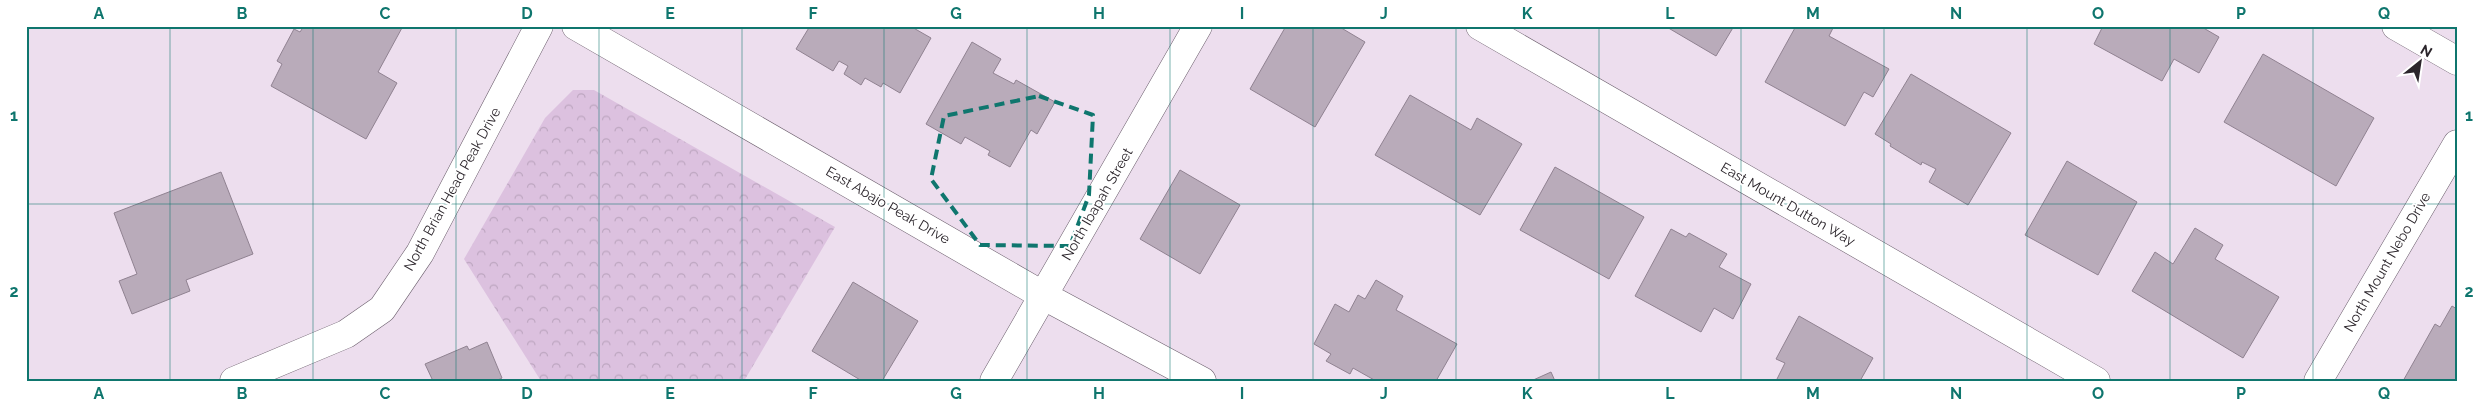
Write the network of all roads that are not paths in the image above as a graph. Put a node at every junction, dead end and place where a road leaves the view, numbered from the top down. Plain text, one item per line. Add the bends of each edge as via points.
1 (539, 26) edge
2 (576, 26) edge
3 (1198, 26) edge
4 (1480, 26) edge
5 (2396, 26) edge
6 (2457, 61) edge
7 (2457, 144) edge
8 (1044, 296) junction
9 (234, 381) edge
10 (994, 381) edge
11 (1202, 381) edge
12 (2096, 381) edge
13 (2318, 381) edge

1 - 9 street, North Brian Head Peak Drive via 420,253 382,309 346,334
2 - 8 street, East Abajo Peak Drive
3 - 8 street, North Ibapah Street
4 - 12 street, East Mount Dutton Way
5 - 6 street
7 - 13 street, North Mount Nebo Drive
8 - 10 street, North Ibapah Street
8 - 11 street, East Abajo Peak Drive

